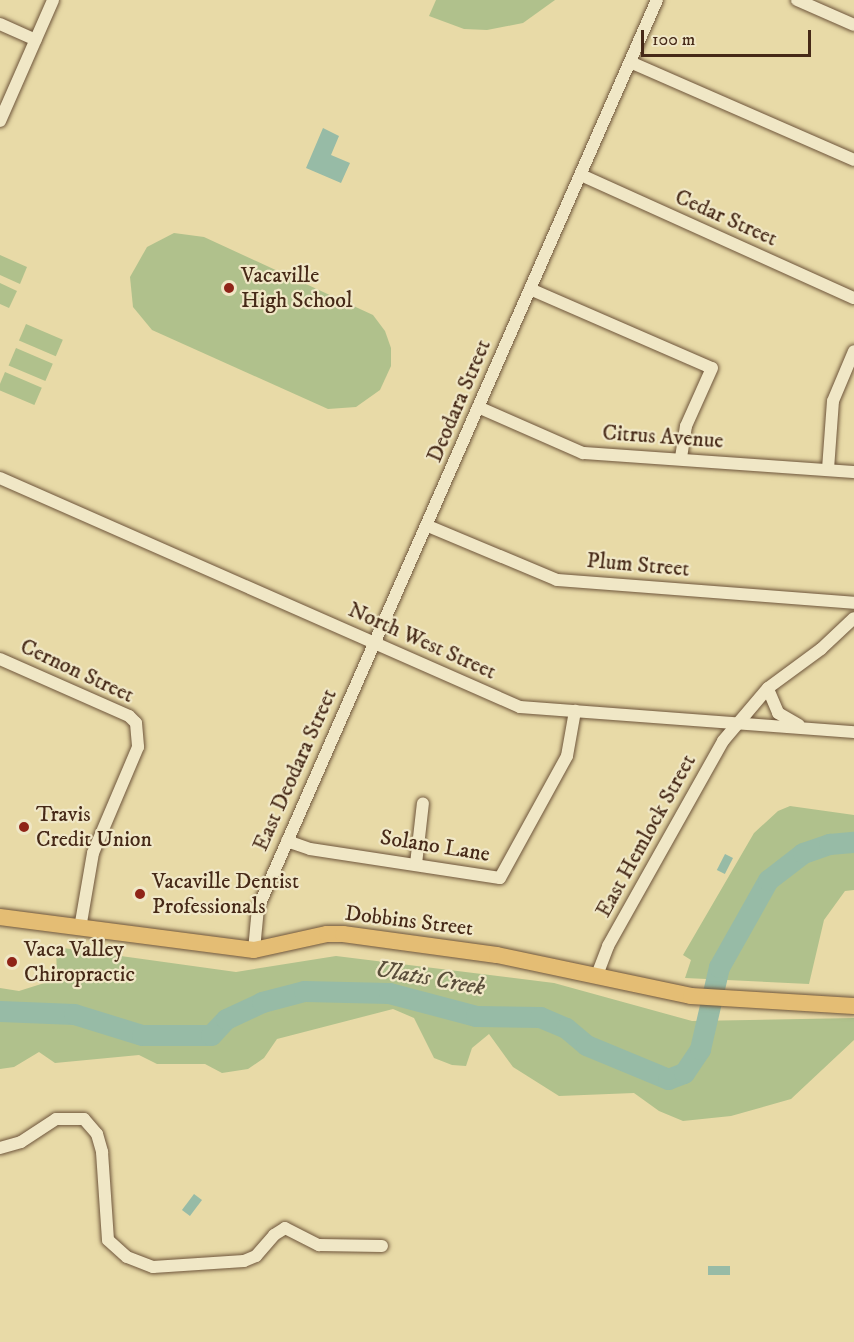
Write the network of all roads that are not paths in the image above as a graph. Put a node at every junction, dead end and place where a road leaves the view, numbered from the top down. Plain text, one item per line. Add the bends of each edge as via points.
1 (53, 0) edge
2 (657, 0) edge
3 (797, 0) edge
4 (0, 24) edge
5 (854, 25) edge
6 (36, 40) junction
7 (630, 62) junction
8 (0, 122) edge
9 (854, 160) edge
10 (581, 175) junction
11 (530, 289) junction
12 (854, 298) edge
13 (854, 351) edge
14 (478, 407) junction
15 (681, 459) junction
16 (828, 470) junction
17 (854, 472) edge
18 (0, 478) edge
19 (428, 526) junction
20 (854, 603) edge
21 (854, 618) edge
22 (374, 643) junction
23 (0, 659) edge
24 (768, 689) junction
25 (575, 711) junction
26 (737, 722) junction
27 (811, 729) junction
28 (854, 732) edge
29 (423, 803) dead end
30 (287, 841) junction
31 (416, 864) junction
32 (0, 917) edge
33 (80, 928) junction
34 (254, 950) junction
35 (597, 975) junction
36 (854, 1006) edge
37 (0, 1148) edge
38 (382, 1246) dead end

1 - 6 street
2 - 7 street, Deodara Street
3 - 5 street
4 - 6 street
6 - 8 street
7 - 9 street
7 - 10 street, Deodara Street
10 - 11 street, Deodara Street
10 - 12 street, Cedar Street
11 - 14 street, Deodara Street
11 - 15 street via 712,369 686,426
13 - 16 street via 833,400
14 - 15 street, Citrus Avenue via 583,453
14 - 19 street, Deodara Street
15 - 16 street, Citrus Avenue
16 - 17 street, Citrus Avenue
18 - 22 street, North West Street
19 - 20 street, Plum Street via 557,580
19 - 22 street, Deodara Street
21 - 24 street, East Hemlock Street
22 - 25 street, North West Street via 520,707
22 - 30 street, East Deodara Street
23 - 33 street, Cernon Street via 129,716 136,723 138,747 93,853
24 - 26 street, East Hemlock Street
24 - 27 street via 783,718
25 - 26 street, North West Street
25 - 31 street, Solano Lane via 567,756 500,878
26 - 27 street, North West Street
26 - 35 street, East Hemlock Street via 608,946
27 - 28 street, North West Street
29 - 31 street
30 - 31 street, Solano Lane via 310,849
30 - 34 street, East Deodara Street via 258,908
32 - 33 main road, Dobbins Street
33 - 34 main road, Dobbins Street
34 - 35 main road, Dobbins Street via 344,934 497,955
35 - 36 main road, Dobbins Street via 691,996
37 - 38 street via 21,1142 56,1119 84,1119 97,1134 102,1152 108,1240 127,1257 153,1267 244,1261 256,1256 285,1228 319,1245

